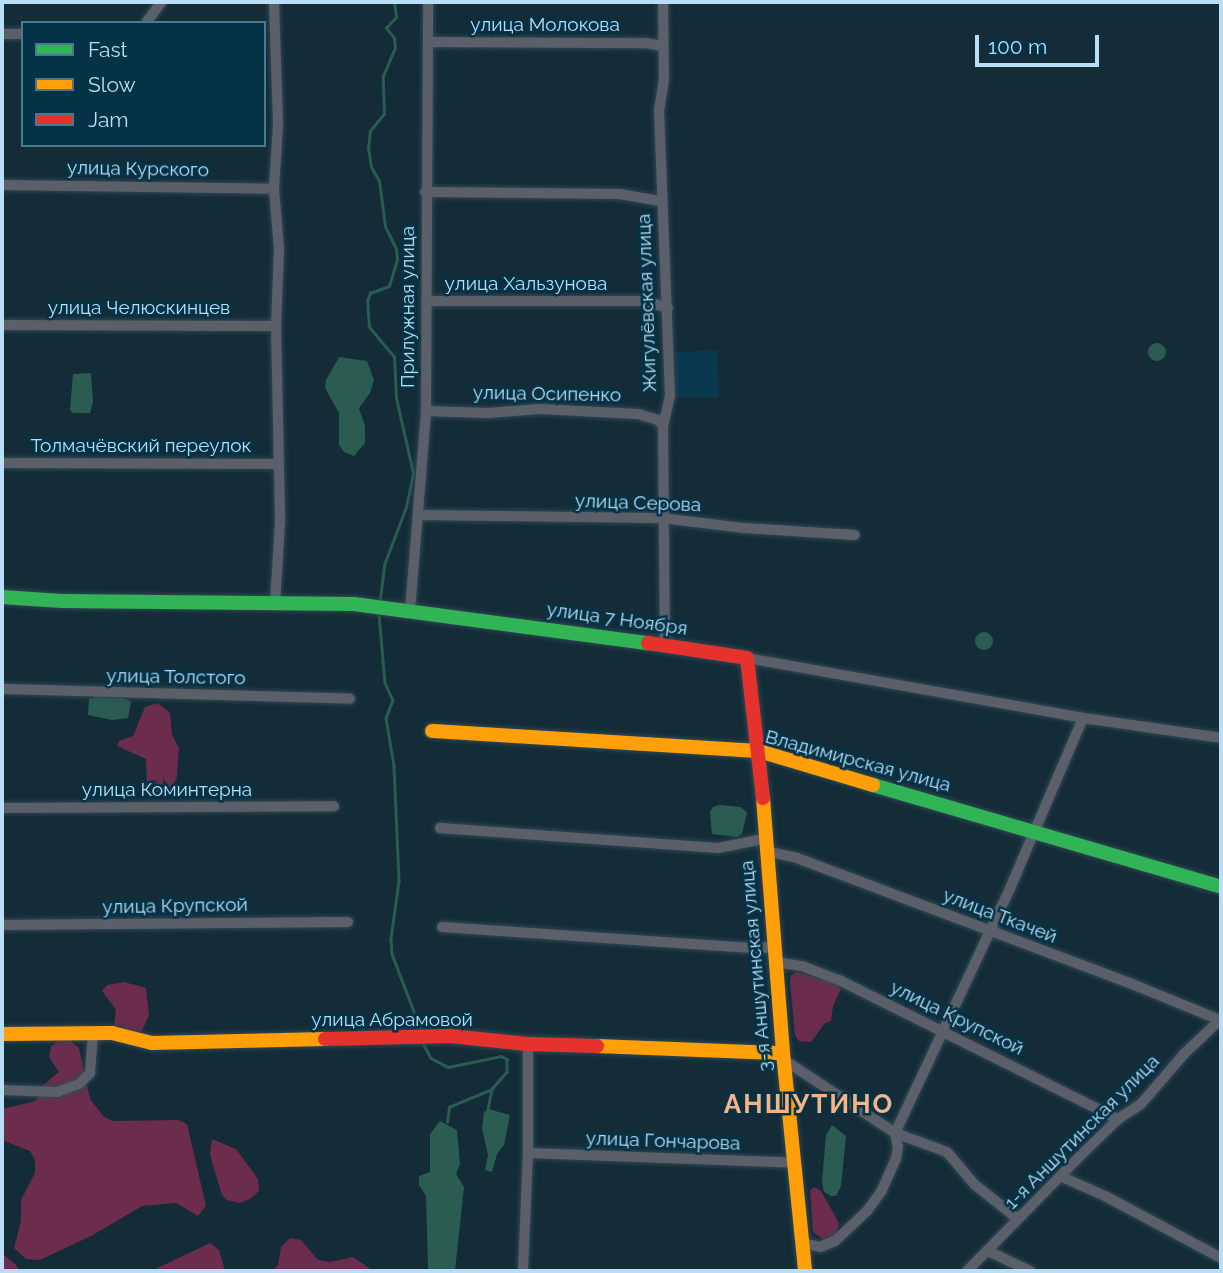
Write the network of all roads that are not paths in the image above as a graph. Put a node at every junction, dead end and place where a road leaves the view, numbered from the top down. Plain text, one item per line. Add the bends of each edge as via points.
1 (161, 2) edge
2 (274, 2) edge
3 (428, 2) edge
4 (663, 2) edge
5 (147, 21) edge
6 (2, 34) edge
7 (21, 34) edge
8 (269, 34) edge
9 (428, 42) junction
10 (662, 46) junction
11 (2, 185) edge
12 (274, 189) junction
13 (425, 192) junction
14 (661, 201) junction
15 (426, 301) junction
16 (668, 308) junction
17 (2, 325) edge
18 (276, 326) junction
19 (426, 411) junction
20 (663, 426) junction
21 (2, 463) edge
22 (279, 464) junction
23 (418, 515) junction
24 (662, 518) junction
25 (855, 535) dead end
26 (2, 597) edge
27 (275, 603) junction
28 (410, 611) junction
29 (665, 644) junction
30 (747, 658) junction
31 (2, 690) edge
32 (350, 699) dead end
33 (1083, 718) junction
34 (432, 731) dead end
35 (1221, 738) edge
36 (759, 751) junction
37 (334, 806) dead end
38 (2, 808) edge
39 (440, 828) dead end
40 (1035, 830) junction
41 (765, 845) junction
42 (1221, 887) edge
43 (348, 922) dead end
44 (2, 925) edge
45 (442, 928) dead end
46 (990, 930) junction
47 (775, 947) junction
48 (776, 962) junction
49 (1221, 1019) edge
50 (943, 1032) junction
51 (93, 1033) junction
52 (2, 1034) edge
53 (528, 1044) junction
54 (783, 1057) junction
55 (2, 1090) edge
56 (1118, 1119) junction
57 (895, 1133) junction
58 (528, 1153) junction
59 (796, 1163) junction
60 (1062, 1177) junction
61 (1018, 1219) junction
62 (803, 1243) junction
63 (988, 1251) junction
64 (1221, 1258) edge
65 (523, 1271) edge
66 (806, 1271) edge
67 (967, 1271) edge
68 (1030, 1271) edge

1 - 5 street
2 - 8 street
3 - 9 street, Прилужная улица
4 - 10 street, Жигулёвская улица
6 - 7 street
8 - 12 street via 278,124
9 - 10 street, улица Молокова
9 - 13 street, Прилужная улица
10 - 14 street, Жигулёвская улица
11 - 12 street, улица Курского
12 - 18 street via 279,249
13 - 14 street via 619,194
13 - 15 street, Прилужная улица
14 - 16 street, Жигулёвская улица
15 - 16 street, улица Хальзунова via 651,302
15 - 19 street, Прилужная улица
16 - 20 street, Жигулёвская улица via 670,396
17 - 18 street, улица Челюскинцев
18 - 22 street
19 - 20 street, улица Осипенко via 540,409 638,414
19 - 23 street, Прилужная улица
20 - 24 street, Жигулёвская улица
21 - 22 street, Толмачёвский переулок
22 - 27 street
23 - 24 street, улица Серова
23 - 28 street, Прилужная улица
24 - 25 street, улица Серова
24 - 29 street, Жигулёвская улица
26 - 27 street, улица 7 Ноября
27 - 28 street, улица 7 Ноября via 354,604
28 - 29 street, улица 7 Ноября
29 - 30 street, улица 7 Ноября
30 - 33 street, улица 7 Ноября
30 - 36 street, 3-я Аншутинская улица
31 - 32 street, улица Толстого
33 - 35 street, улица 7 Ноября
33 - 40 street
34 - 36 street, Владимирская улица
36 - 40 street, Владимирская улица
36 - 41 street, 3-я Аншутинская улица
37 - 38 street, улица Коминтерна
39 - 41 street, улица Ткачей via 718,848
40 - 42 street, Владимирская улица
40 - 46 street
41 - 46 street, улица Ткачей
41 - 47 street, 3-я Аншутинская улица
43 - 44 street, улица Крупской
45 - 47 street
46 - 49 street, улица Ткачей
46 - 50 street
47 - 48 street, 3-я Аншутинская улица
48 - 50 street, улица Крупской via 825,974
48 - 54 street, 3-я Аншутинская улица
49 - 56 street, 1-я Аншутинская улица via 1141,1104
50 - 56 street, улица Крупской
50 - 57 street
51 - 52 street, улица Абрамовой
51 - 53 street, улица Абрамовой via 122,1034 152,1043 450,1036
51 - 55 street via 90,1073 79,1084 57,1092
53 - 54 street, улица Абрамовой
53 - 58 street
54 - 57 street
54 - 59 street, 3-я Аншутинская улица
56 - 60 street, 1-я Аншутинская улица
57 - 61 street via 947,1152 974,1184
57 - 62 street via 898,1147 891,1174 867,1211 827,1246
58 - 59 street, улица Гончарова
58 - 65 street
59 - 62 street, 3-я Аншутинская улица
60 - 61 street, 1-я Аншутинская улица
60 - 64 street
61 - 63 street, 1-я Аншутинская улица
62 - 66 street, 3-я Аншутинская улица
63 - 67 street, 1-я Аншутинская улица
63 - 68 street

